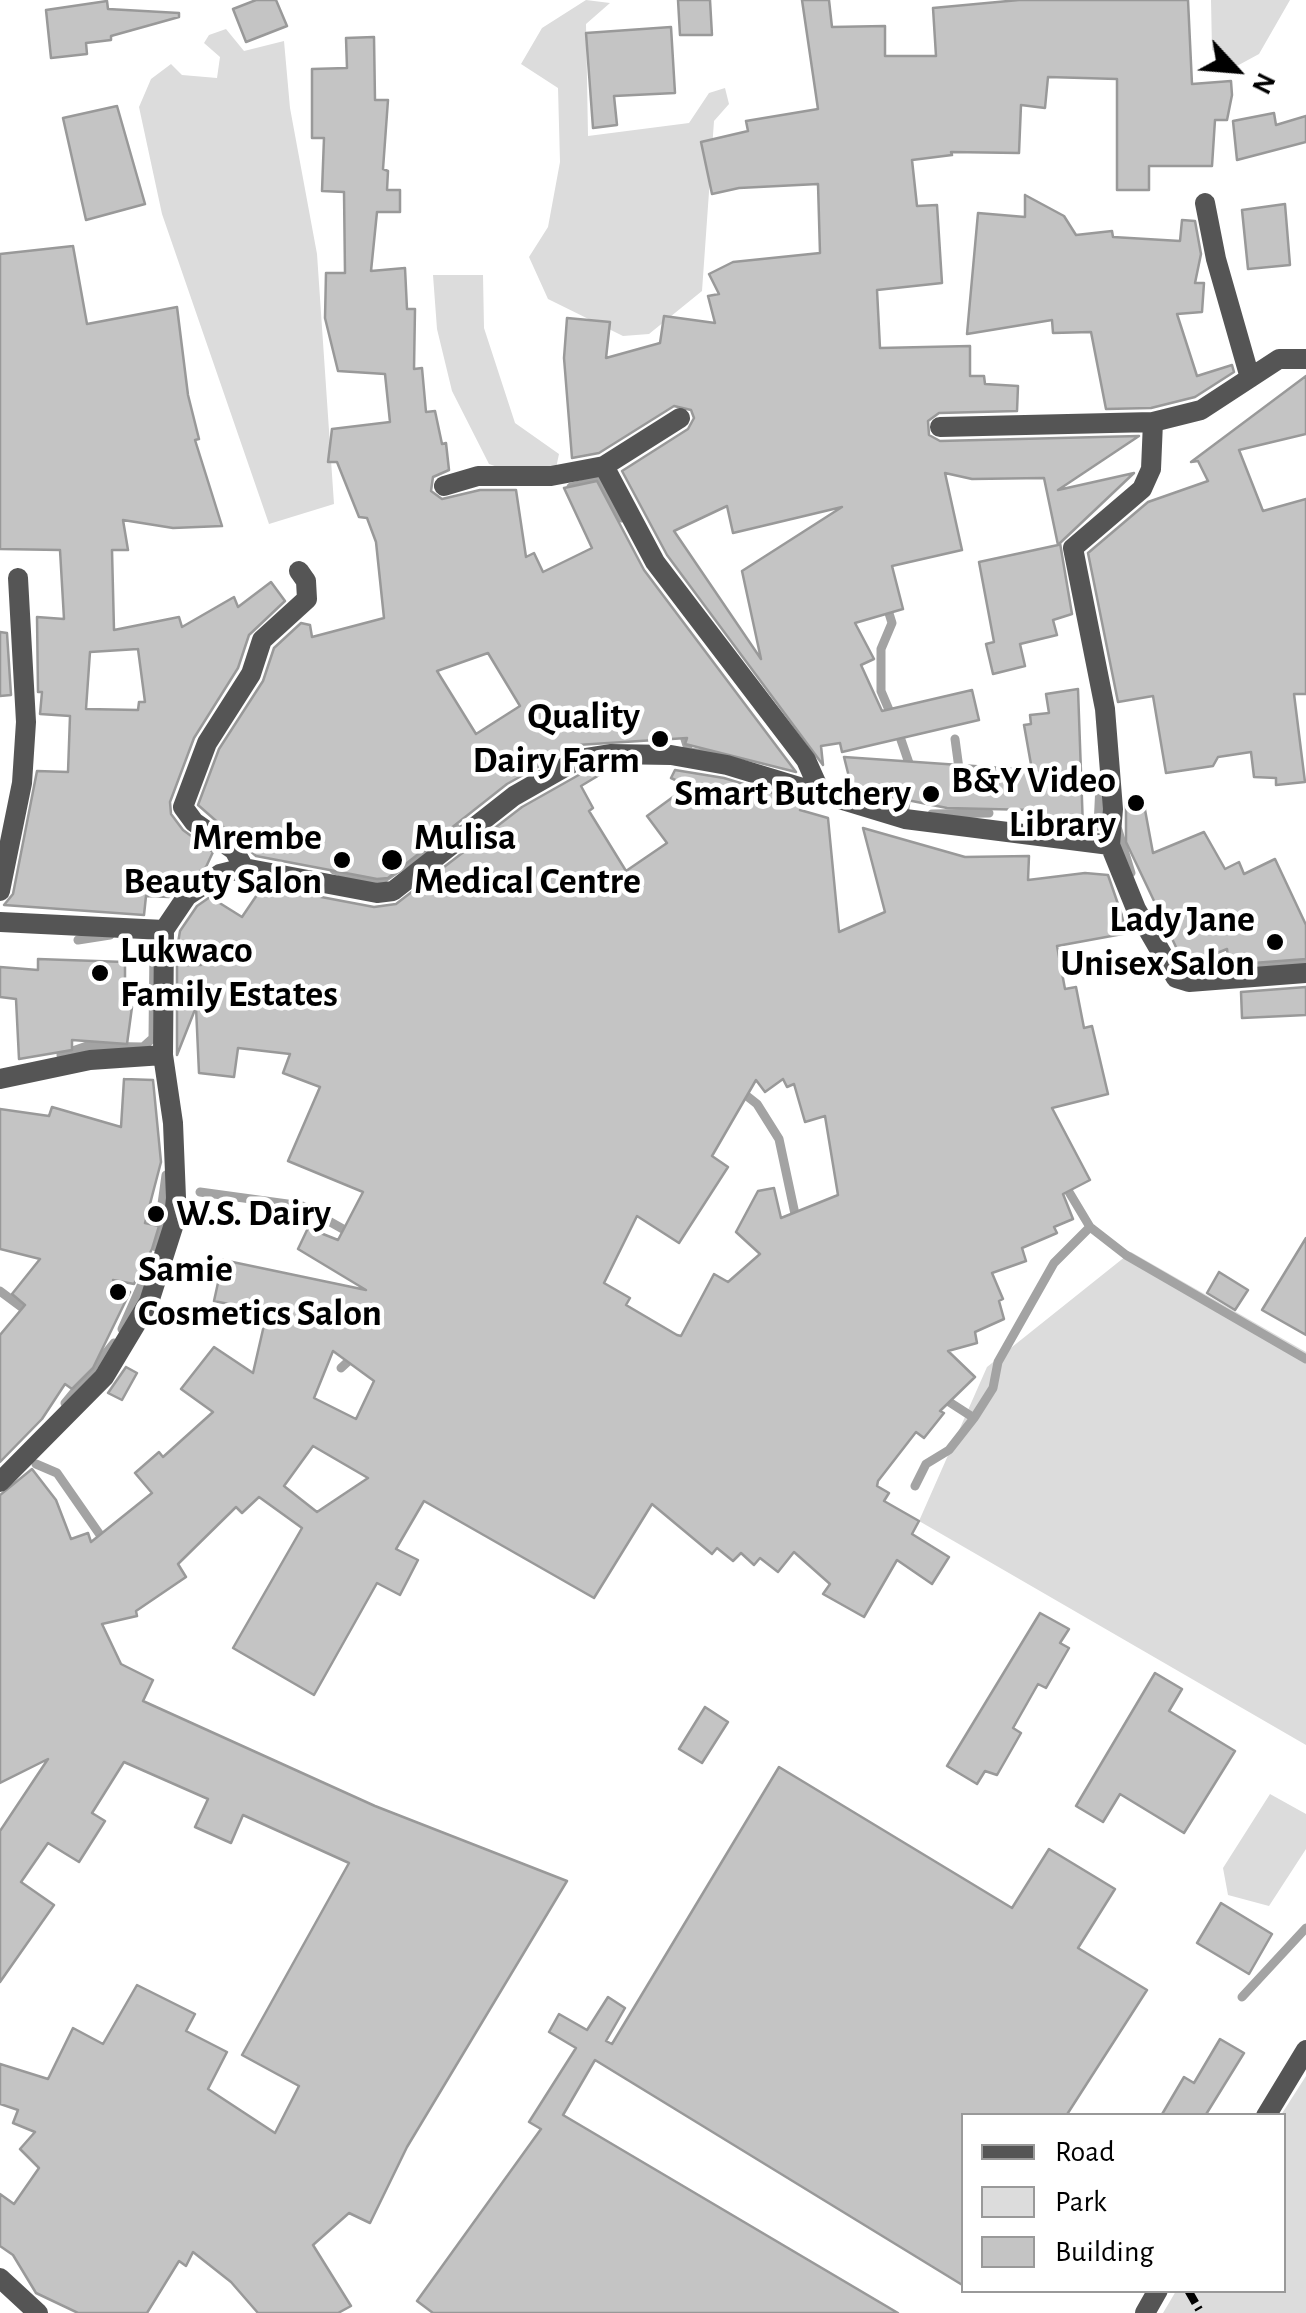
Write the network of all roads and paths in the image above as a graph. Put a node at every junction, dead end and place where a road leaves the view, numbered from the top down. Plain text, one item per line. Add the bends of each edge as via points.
1 (1206, 202) dead end
2 (1306, 359) edge
3 (1250, 378) junction
4 (680, 418) dead end
5 (1153, 422) junction
6 (940, 427) dead end
7 (604, 466) junction
8 (444, 486) dead end
9 (299, 571) dead end
10 (18, 578) dead end
11 (822, 798) junction
12 (1110, 845) junction
13 (244, 868) junction
14 (0, 891) edge
15 (0, 922) edge
16 (164, 930) junction
17 (1306, 973) edge
18 (163, 1055) junction
19 (0, 1080) edge
20 (0, 1482) edge
21 (1306, 2050) edge
22 (1268, 2113) edge
23 (0, 2278) edge
24 (38, 2313) edge

1 - 3 street
2 - 3 street via 1279,359
3 - 5 street via 1188,415
4 - 7 street
5 - 6 street
5 - 12 street via 1151,469 1142,489 1073,548 1106,709
7 - 8 street via 550,476 478,476
7 - 11 street via 655,562 806,760
9 - 13 street via 307,599 262,640 251,674 207,743 184,807 234,850
10 - 14 street via 26,722 22,783
11 - 12 street via 920,822
11 - 13 street via 700,759 596,755 514,796 392,890 376,893
12 - 17 street via 1136,909 1176,978
13 - 16 street via 200,886
15 - 16 street
16 - 18 street
18 - 19 street via 90,1060
18 - 20 street via 176,1198 149,1302 104,1378
21 - 22 street
23 - 24 street

